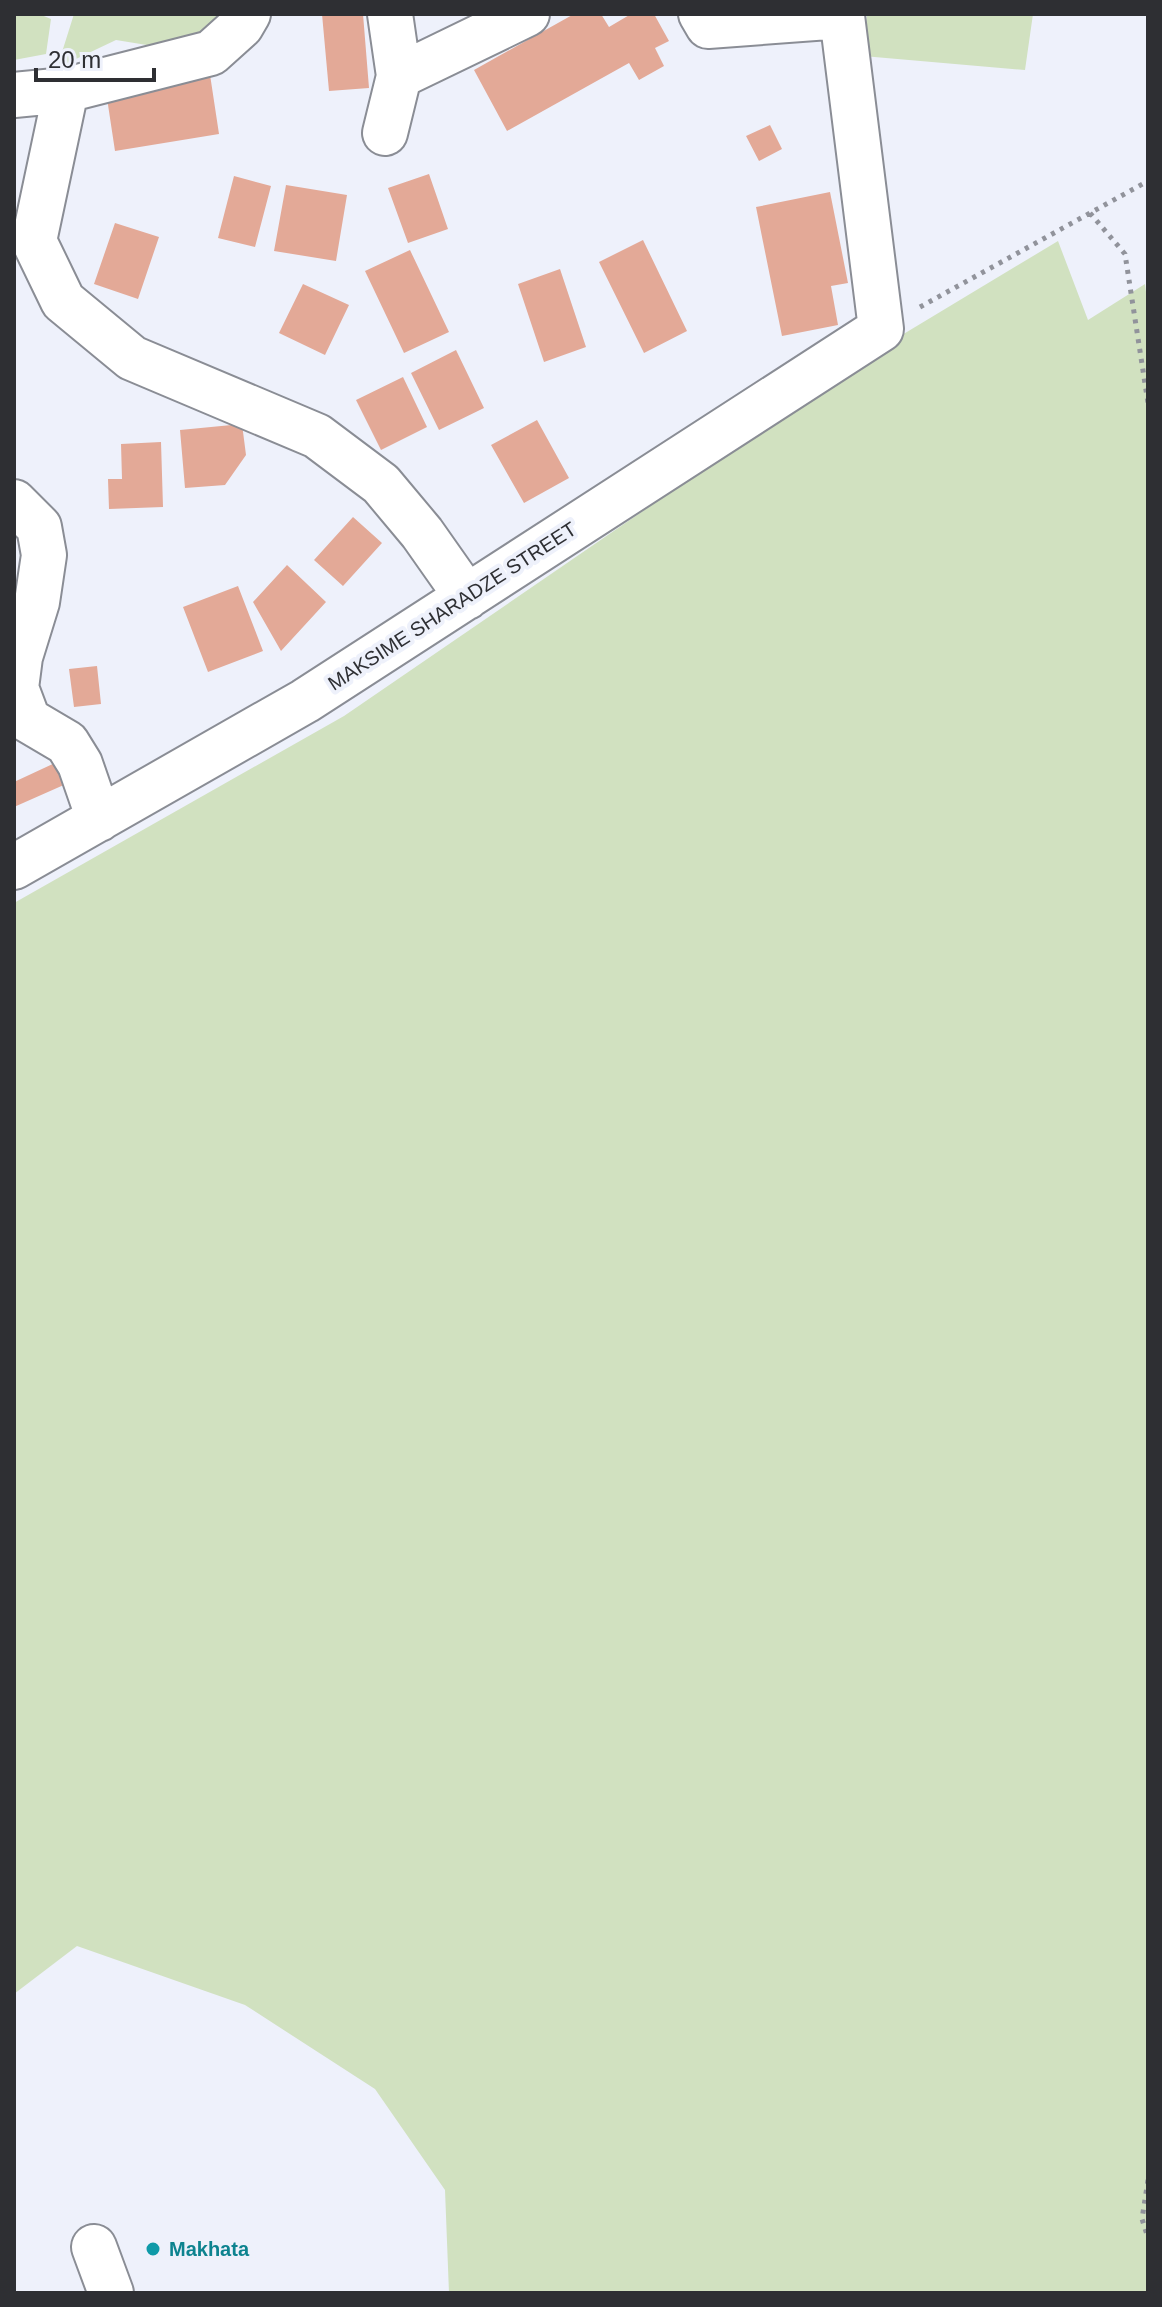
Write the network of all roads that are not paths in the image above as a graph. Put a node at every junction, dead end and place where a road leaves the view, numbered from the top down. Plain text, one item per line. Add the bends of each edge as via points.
1 (248, 14) edge
2 (390, 14) edge
3 (527, 14) edge
4 (701, 14) edge
5 (842, 15) edge
6 (399, 76) junction
7 (66, 90) junction
8 (14, 95) edge
9 (385, 133) dead end
10 (24, 253) edge
11 (14, 502) edge
12 (467, 597) junction
13 (99, 819) junction
14 (14, 867) edge
15 (94, 2247) dead end
16 (111, 2293) edge

1 - 7 street via 211,53
2 - 6 street
3 - 6 street
4 - 5 street via 708,26
5 - 12 street, MAKSIME SHARADZE STREET via 881,329
6 - 9 street
7 - 8 street
7 - 10 street
10 - 12 street via 63,301 132,358 317,436 381,484
11 - 13 street via 39,527 44,555 16,688 28,720 67,743
12 - 13 street, MAKSIME SHARADZE STREET via 305,701
13 - 14 street, MAKSIME SHARADZE STREET
15 - 16 street

